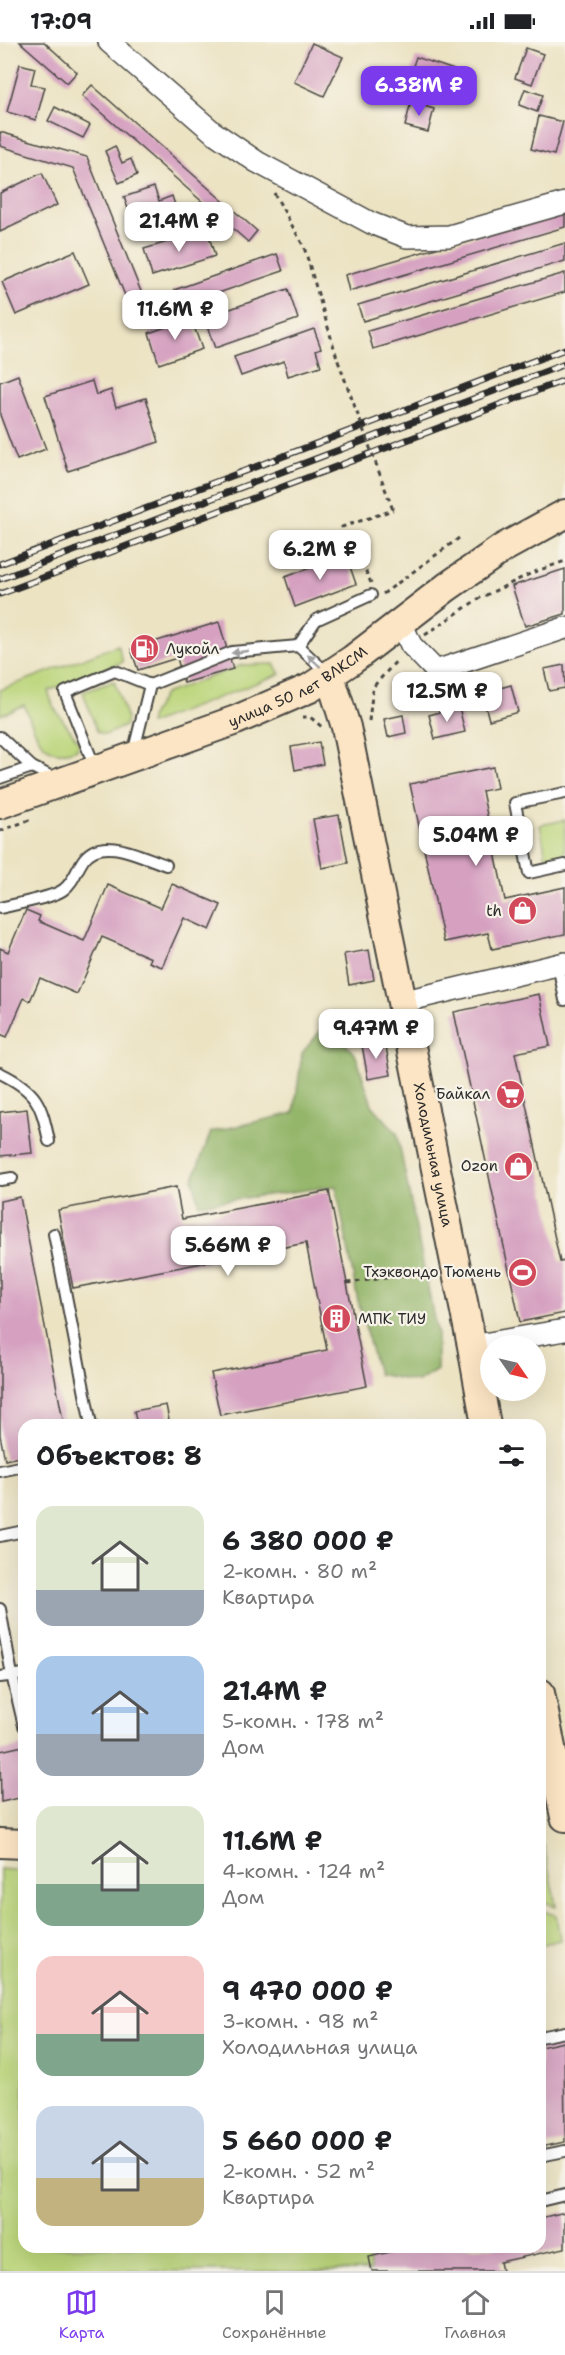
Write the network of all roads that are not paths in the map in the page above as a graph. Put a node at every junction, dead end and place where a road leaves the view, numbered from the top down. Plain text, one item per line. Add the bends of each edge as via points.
1 (109, 42) edge
2 (565, 203) edge
3 (565, 514) edge
4 (375, 593) road end
5 (401, 622) junction
6 (565, 628) edge
7 (298, 646) junction
8 (330, 676) junction
9 (150, 685) junction
10 (0, 737) edge
11 (132, 758) junction
12 (32, 767) junction
13 (96, 770) junction
14 (0, 778) edge
15 (62, 782) junction
16 (565, 793) edge
17 (0, 804) edge
18 (166, 865) dead end
19 (565, 865) edge
20 (0, 908) edge
21 (562, 964) edge
22 (565, 1000) edge
23 (401, 1002) junction
24 (0, 1073) edge
25 (49, 1141) dead end
26 (12, 1178) dead end
27 (0, 1180) edge
28 (54, 1234) dead end
29 (565, 1330) edge
30 (472, 1346) junction
31 (90, 1419) edge
32 (485, 1419) edge
33 (18, 1467) edge
34 (0, 1471) edge
35 (18, 1532) edge
36 (0, 1536) edge
37 (0, 1609) edge
38 (6, 1676) edge
39 (18, 1709) edge
40 (546, 1730) edge
41 (558, 1804) edge
42 (0, 1843) edge
43 (18, 1844) edge
44 (565, 2032) edge
45 (546, 2036) edge
46 (565, 2151) edge
47 (546, 2155) edge
48 (565, 2195) edge
49 (546, 2200) edge

1 - 2 street via 213,132 257,162 371,223 407,237 449,236
3 - 5 street, улица 50 лет ВЛКСМ via 503,548
4 - 7 lane via 316,620
5 - 6 street via 411,645 436,671
5 - 8 street, улица 50 лет ВЛКСМ
8 -> 7 lane
7 -> 9 lane via 232,652
8 - 11 street, улица 50 лет ВЛКСМ via 236,720
8 - 23 street, Холодильная улица via 346,727
9 - 11 lane
9 - 13 lane via 115,671 65,692
10 - 12 lane
11 - 13 street, улица 50 лет ВЛКСМ
12 - 14 lane
12 - 15 lane
13 - 15 street, улица 50 лет ВЛКСМ
15 - 17 street, улица 50 лет ВЛКСМ
16 - 19 lane via 515,803 529,873
18 - 20 lane via 113,848 98,849 85,857 70,884 60,892
21 - 22 lane
21 - 23 street
23 - 30 street, Холодильная улица
24 - 25 lane via 30,1092 42,1108
26 - 27 lane
28 - 31 lane
29 - 30 street
30 - 32 street, Холодильная улица
33 - 34 lane
35 - 36 lane
37 - 38 lane
38 - 39 lane
40 - 41 street
42 - 43 street
44 - 45 lane
46 - 47 lane
48 - 49 lane

